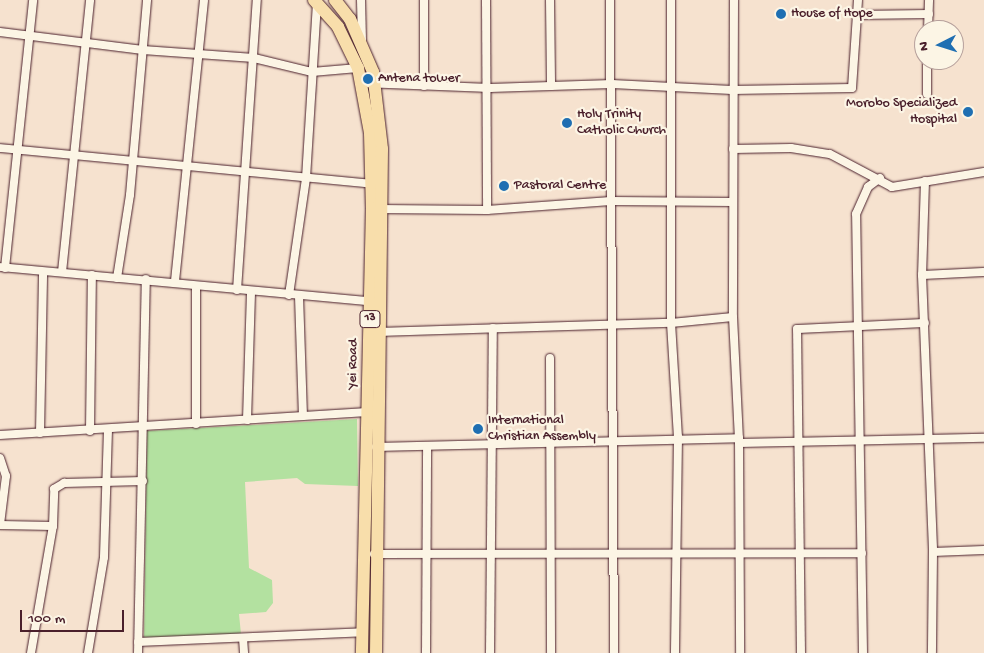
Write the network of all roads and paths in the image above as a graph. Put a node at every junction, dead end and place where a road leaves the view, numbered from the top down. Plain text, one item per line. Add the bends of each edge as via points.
1 (33, 0) edge
2 (90, 0) edge
3 (147, 0) edge
4 (204, 0) edge
5 (257, 0) edge
6 (335, 0) edge
7 (361, 0) edge
8 (424, 0) edge
9 (486, 0) edge
10 (550, 0) edge
11 (610, 0) edge
12 (671, 0) edge
13 (734, 0) edge
14 (858, 0) edge
15 (929, 0) edge
16 (316, 2) edge
17 (928, 14) junction
18 (858, 15) junction
19 (928, 20) edge
20 (0, 32) edge
21 (30, 36) junction
22 (88, 41) junction
23 (362, 42) junction
24 (143, 50) junction
25 (198, 55) junction
26 (254, 58) junction
27 (358, 68) junction
28 (927, 70) edge
29 (312, 72) junction
30 (370, 84) junction
31 (612, 84) junction
32 (424, 86) junction
33 (551, 86) junction
34 (490, 88) junction
35 (672, 88) junction
36 (732, 90) junction
37 (927, 94) dead end
38 (0, 148) edge
39 (17, 149) junction
40 (734, 149) junction
41 (74, 157) junction
42 (134, 164) junction
43 (186, 168) junction
44 (984, 172) edge
45 (247, 173) junction
46 (306, 178) junction
47 (880, 178) junction
48 (924, 181) junction
49 (371, 184) junction
50 (671, 200) junction
51 (610, 201) junction
52 (733, 202) junction
53 (378, 209) junction
54 (487, 210) junction
55 (2, 267) edge
56 (43, 272) junction
57 (62, 272) junction
58 (984, 272) edge
59 (92, 275) junction
60 (922, 275) junction
61 (116, 278) junction
62 (146, 278) junction
63 (175, 281) junction
64 (196, 286) junction
65 (238, 290) junction
66 (251, 292) junction
67 (289, 295) junction
68 (299, 296) junction
69 (370, 301) junction
70 (733, 317) junction
71 (609, 323) junction
72 (671, 323) junction
73 (925, 323) junction
74 (859, 326) junction
75 (493, 328) junction
76 (375, 332) junction
77 (550, 358) dead end
78 (367, 412) junction
79 (302, 416) junction
80 (248, 420) junction
81 (196, 424) junction
82 (145, 428) junction
83 (108, 430) junction
84 (90, 431) junction
85 (40, 433) junction
86 (0, 435) edge
87 (678, 437) junction
88 (929, 438) junction
89 (984, 438) edge
90 (861, 439) junction
91 (614, 440) junction
92 (739, 440) junction
93 (551, 442) junction
94 (799, 442) junction
95 (494, 444) junction
96 (427, 446) junction
97 (373, 447) junction
98 (0, 458) edge
99 (143, 480) junction
100 (108, 481) junction
101 (0, 524) edge
102 (53, 526) junction
103 (984, 550) edge
104 (489, 552) junction
105 (551, 552) junction
106 (613, 552) junction
107 (676, 552) junction
108 (740, 552) junction
109 (862, 552) junction
110 (933, 552) junction
111 (427, 553) junction
112 (365, 554) junction
113 (378, 554) junction
114 (802, 554) junction
115 (363, 632) junction
116 (243, 638) junction
117 (138, 642) junction
118 (31, 653) edge
119 (88, 653) edge
120 (138, 653) edge
121 (244, 653) edge
122 (362, 653) edge
123 (376, 653) edge
124 (426, 653) edge
125 (490, 653) edge
126 (552, 653) edge
127 (614, 653) edge
128 (676, 653) edge
129 (740, 653) edge
130 (801, 653) edge
131 (863, 653) edge
132 (932, 653) edge

1 - 21 street
2 - 22 street
3 - 24 street
4 - 25 street
5 - 26 street
6 - 23 main road, Yei Road
7 - 23 street
8 - 32 street
9 - 34 street
10 - 33 street
11 - 31 street
12 - 35 street
13 - 36 street
14 - 18 street
15 - 17 street
16 - 27 main road, Yei Road / 13 via 338,27
16 - 29 street
17 - 18 street
17 - 19 street
18 - 36 street via 852,88
20 - 21 street
21 - 22 street
21 - 39 street
22 - 24 street
22 - 41 street
23 - 30 main road, Yei Road
24 - 25 street
24 - 42 street
25 - 26 street
25 - 43 street
26 - 29 street
26 - 45 street
27 - 29 street
27 - 30 main road, Yei Road / 13
28 - 37 street
29 - 46 street
30 - 32 street
30 - 49 main road, Yei Road / 13
30 - 53 main road, Yei Road
31 - 33 street
31 - 35 street
31 - 51 street
32 - 34 street
33 - 34 street
34 - 54 street
35 - 36 street
35 - 50 street
36 - 40 street
38 - 39 street
39 - 41 street
39 - 55 street
40 - 47 street via 791,148 830,154
40 - 52 street
41 - 42 street
41 - 57 street
42 - 43 street
42 - 61 street
43 - 45 street
43 - 63 street
44 - 48 street
45 - 46 street
45 - 65 street
46 - 49 street
46 - 67 street
47 - 48 street via 892,187
47 - 74 street via 868,188 856,214
48 - 60 street
49 - 53 main road, Yei Road / 13
50 - 51 street
50 - 52 street
50 - 72 street
51 - 54 street
51 - 71 street
52 - 70 street
53 - 54 street
53 - 69 main road, Yei Road / 13
53 - 76 main road, Yei Road
55 - 56 street
56 - 57 street
56 - 85 street
57 - 59 street
58 - 60 street
59 - 61 street
59 - 84 street
60 - 73 street
61 - 62 street
62 - 63 street
62 - 82 street
63 - 64 street
64 - 65 street
64 - 81 street
65 - 66 street
66 - 67 street
66 - 80 street
67 - 68 street
68 - 69 street
68 - 79 street
69 - 76 main road, Yei Road / 13
70 - 72 street
70 - 92 street
71 - 72 street
71 - 75 street
71 - 91 street
72 - 87 street
73 - 74 street
73 - 88 street
74 - 90 street
74 - 94 street via 797,329
75 - 76 street
75 - 95 street
76 - 78 main road, Yei Road / 13
76 - 97 main road, Yei Road
77 - 93 street
78 - 79 street
78 - 97 main road, Yei Road / 13
79 - 80 street
80 - 81 street
81 - 82 street
82 - 83 street
82 - 99 street
83 - 84 street
83 - 100 street
84 - 85 street
85 - 86 street
87 - 91 street
87 - 92 street
87 - 107 street
88 - 89 street
88 - 90 street
88 - 110 street
90 - 94 street
90 - 109 street
91 - 93 street
91 - 106 street
92 - 94 street
92 - 108 street
93 - 95 street
93 - 105 street
94 - 114 street
95 - 96 street
95 - 104 street
96 - 97 street
96 - 111 street
97 - 112 main road, Yei Road / 13
97 - 113 main road, Yei Road
98 - 101 street via 6,476
99 - 100 street
99 - 117 street
100 - 102 street via 57,486
100 - 119 street via 104,557
101 - 102 street
102 - 118 street
103 - 110 street
104 - 105 street
104 - 111 street
104 - 125 street
105 - 106 street
105 - 126 street
106 - 107 street
106 - 127 street
107 - 108 street
107 - 128 street
108 - 114 street
108 - 129 street
109 - 114 street
109 - 131 street
110 - 132 street
111 - 113 street
111 - 124 street
112 - 113 street
112 - 115 main road, Yei Road / 13
113 - 123 main road, Yei Road
114 - 130 street
115 - 116 street
115 - 122 main road, Yei Road / 13
116 - 117 street
116 - 121 street
117 - 120 street

